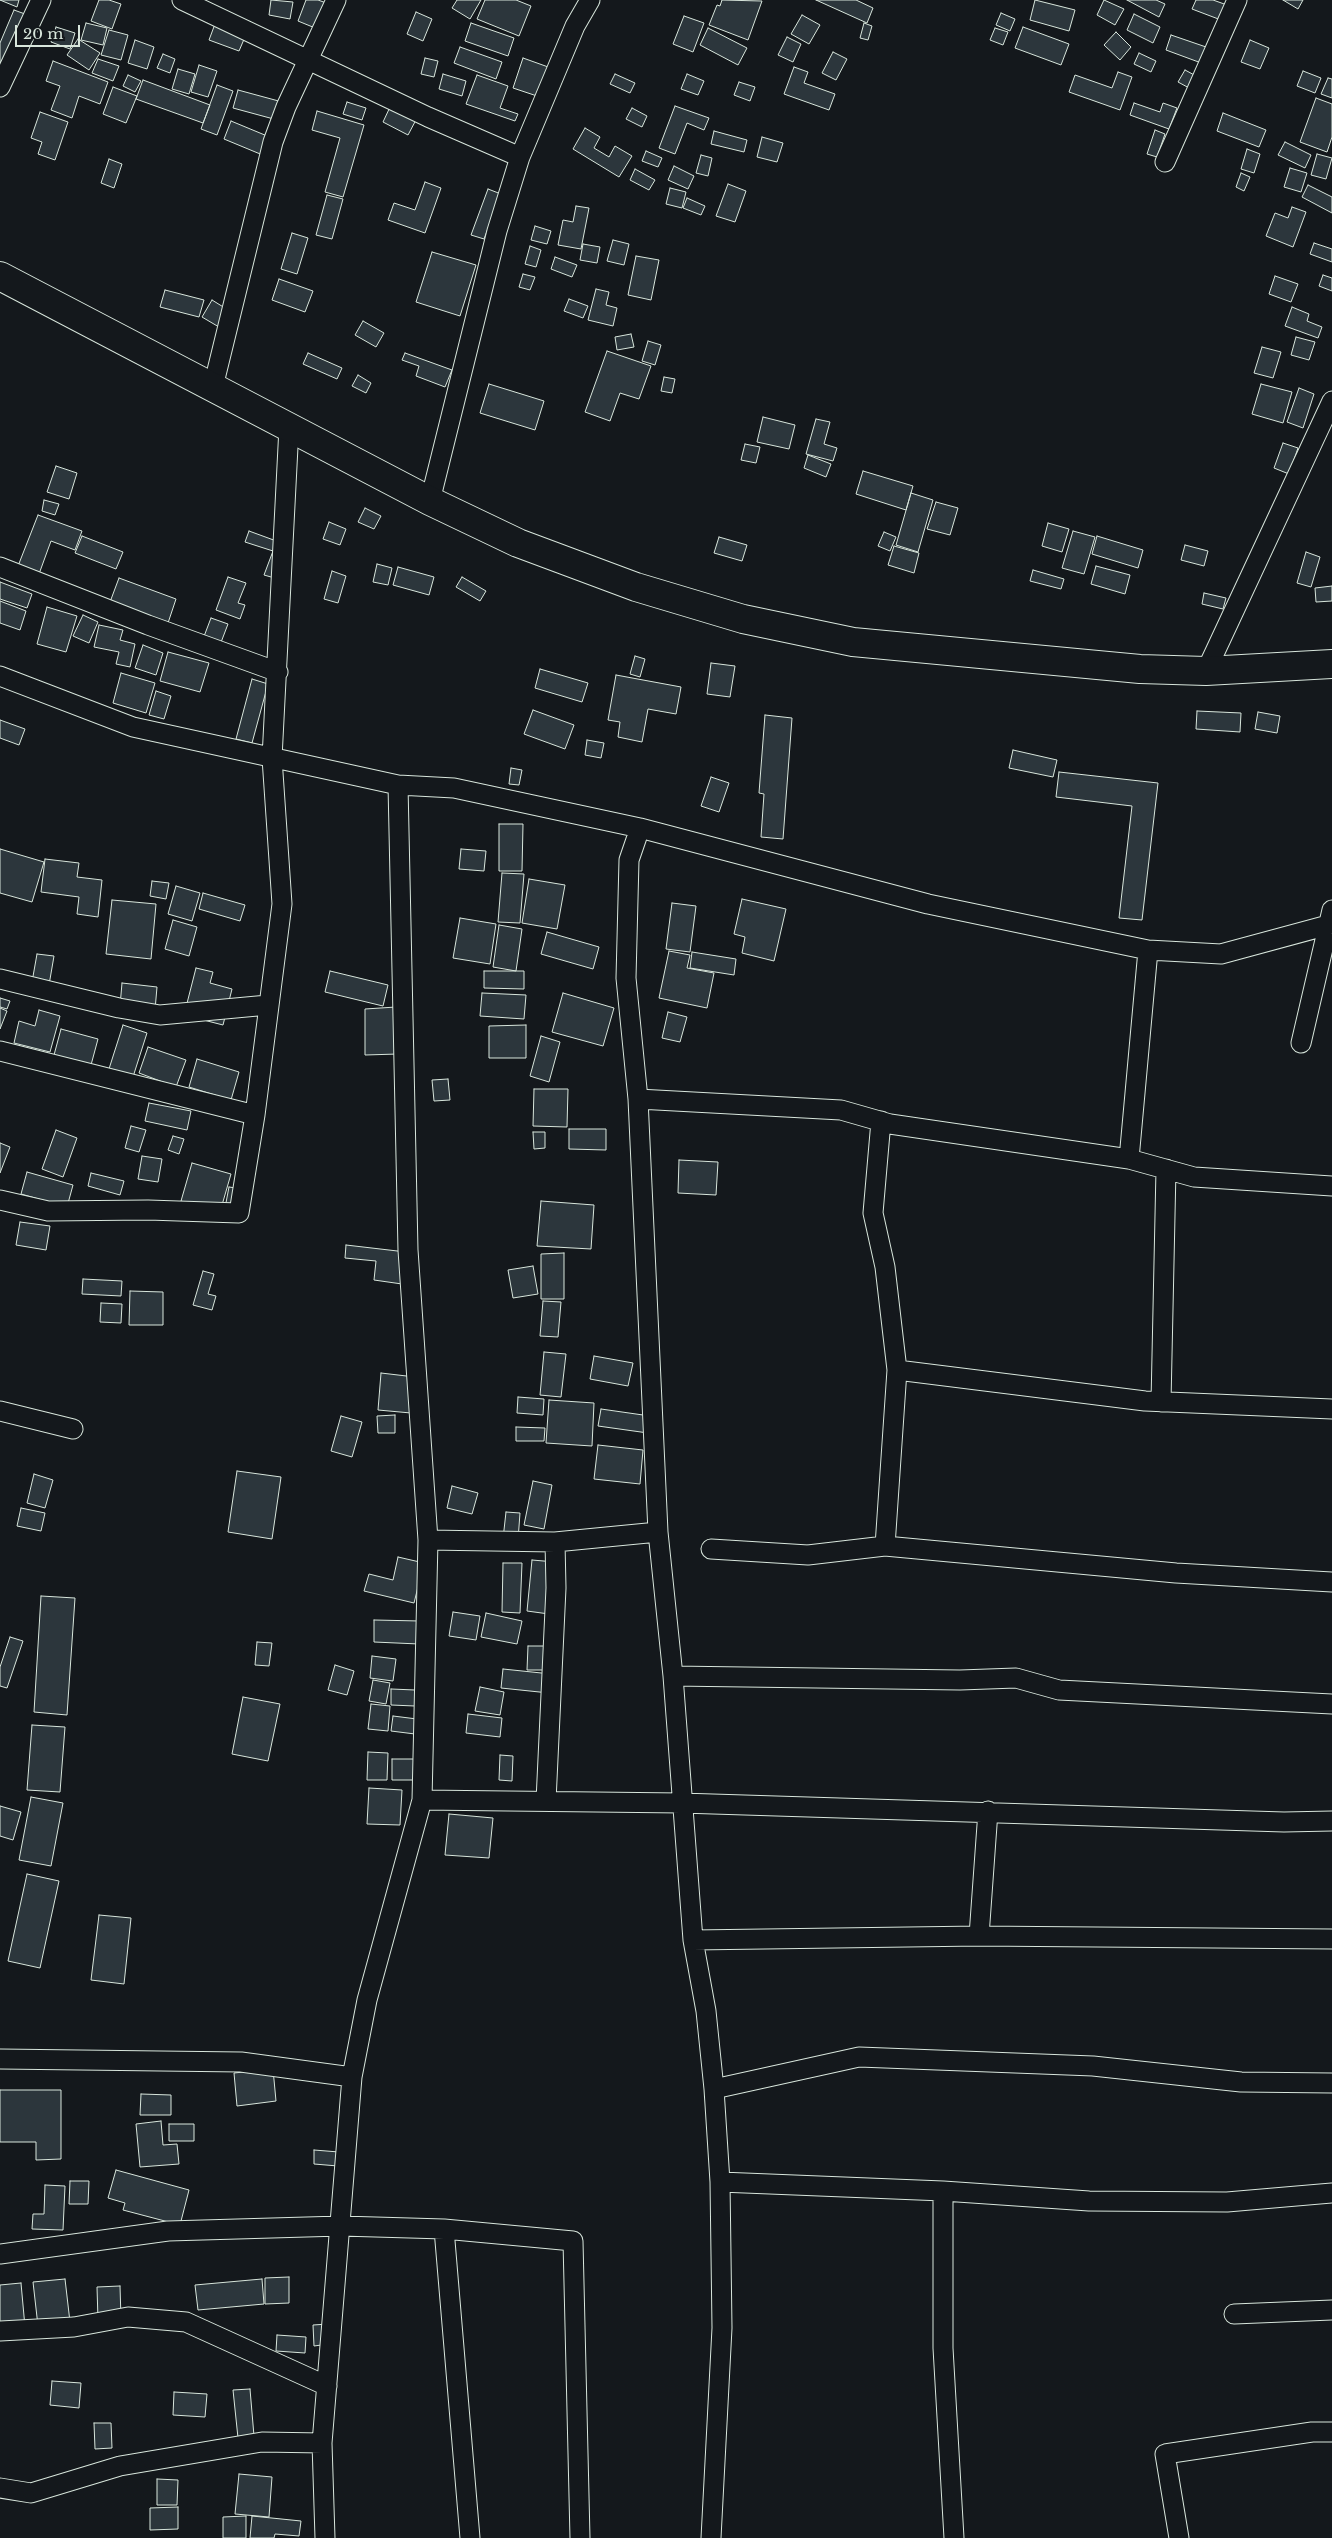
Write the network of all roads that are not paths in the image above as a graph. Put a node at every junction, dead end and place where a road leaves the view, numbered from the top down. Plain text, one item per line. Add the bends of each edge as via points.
1 (41, 0) edge
2 (182, 0) edge
3 (336, 0) edge
4 (590, 0) edge
5 (1238, 0) edge
6 (308, 62) junction
7 (0, 87) edge
8 (520, 157) junction
9 (1165, 162) dead end
10 (0, 276) edge
11 (214, 387) junction
12 (1332, 401) edge
13 (289, 427) junction
14 (430, 501) junction
15 (0, 567) edge
16 (1332, 664) edge
17 (1206, 671) junction
18 (278, 672) junction
19 (0, 676) edge
20 (272, 758) junction
21 (398, 785) junction
22 (640, 828) junction
23 (1331, 920) edge
24 (1148, 950) junction
25 (0, 979) edge
26 (268, 1005) junction
27 (1301, 1043) dead end
28 (0, 1051) edge
29 (638, 1099) junction
30 (255, 1115) junction
31 (881, 1121) junction
32 (1129, 1160) junction
33 (1166, 1170) junction
34 (1332, 1186) edge
35 (0, 1200) edge
36 (897, 1370) junction
37 (1161, 1402) junction
38 (1332, 1409) edge
39 (0, 1411) edge
40 (73, 1429) dead end
41 (658, 1532) junction
42 (428, 1540) junction
43 (556, 1542) junction
44 (885, 1546) junction
45 (711, 1549) dead end
46 (1332, 1582) edge
47 (673, 1676) junction
48 (1332, 1704) edge
49 (422, 1800) junction
50 (546, 1801) junction
51 (681, 1803) junction
52 (988, 1811) junction
53 (1332, 1821) edge
54 (979, 1936) junction
55 (1332, 1939) edge
56 (692, 1940) junction
57 (0, 2059) edge
58 (352, 2077) junction
59 (1332, 2083) edge
60 (714, 2089) junction
61 (720, 2182) junction
62 (943, 2191) junction
63 (1332, 2193) edge
64 (341, 2226) junction
65 (444, 2229) junction
66 (0, 2254) edge
67 (1332, 2310) edge
68 (1234, 2314) dead end
69 (0, 2331) edge
70 (327, 2386) junction
71 (1332, 2432) edge
72 (322, 2443) junction
73 (0, 2488) edge
74 (325, 2538) edge
75 (470, 2538) edge
76 (580, 2538) edge
77 (711, 2538) edge
78 (954, 2538) edge
79 (1179, 2538) edge

1 - 7 street
2 - 6 street
3 - 6 street
4 - 8 street via 575,26
5 - 9 street
6 - 8 street
6 - 11 street via 273,142
8 - 14 street via 497,231
10 - 11 main road
11 - 13 main road
12 - 17 street
13 - 14 main road
13 - 18 street
14 - 17 main road via 518,543 618,580 752,620 853,642
15 - 18 street
16 - 17 main road
18 - 20 street
19 - 20 street via 133,727
20 - 21 street
20 - 26 street via 282,904
21 - 22 street via 454,788
21 - 42 street via 408,1250
22 - 24 street via 928,904
22 - 29 street via 629,860 626,978
23 - 24 street via 1221,954
23 - 27 street
24 - 32 street
25 - 26 street via 160,1015
26 - 30 street
28 - 30 street
29 - 31 street via 842,1110
29 - 41 street
30 - 35 street via 239,1213 48,1211
31 - 32 street
31 - 36 street via 873,1213 885,1267
32 - 33 street
33 - 34 street via 1194,1177
33 - 37 street
36 - 37 street
36 - 44 street
37 - 38 street
39 - 40 street
41 - 43 street
41 - 47 street
42 - 43 street
42 - 49 street
43 - 50 street
44 - 45 street via 808,1555
44 - 46 street via 1176,1573
47 - 48 street via 1016,1678 1059,1690
47 - 51 street
49 - 50 street
49 - 58 street via 367,2000
50 - 51 street
51 - 52 street
51 - 56 street
52 - 53 street
52 - 54 street
54 - 55 street
54 - 56 street
56 - 60 street via 706,2011
57 - 58 street via 241,2062
58 - 64 street
59 - 60 street via 1241,2082 1092,2066 859,2057
60 - 61 street
61 - 62 street
61 - 77 street via 722,2328
62 - 63 street via 1089,2201 1227,2202
62 - 78 street via 943,2348
64 - 65 street
64 - 66 street via 168,2231
64 - 70 street
65 - 75 street
65 - 76 street via 573,2241
67 - 68 street
69 - 70 street via 74,2327 128,2317 186,2322
70 - 72 street
71 - 79 street via 1312,2432 1165,2454
72 - 73 street via 262,2442 120,2466 31,2493
72 - 74 street

